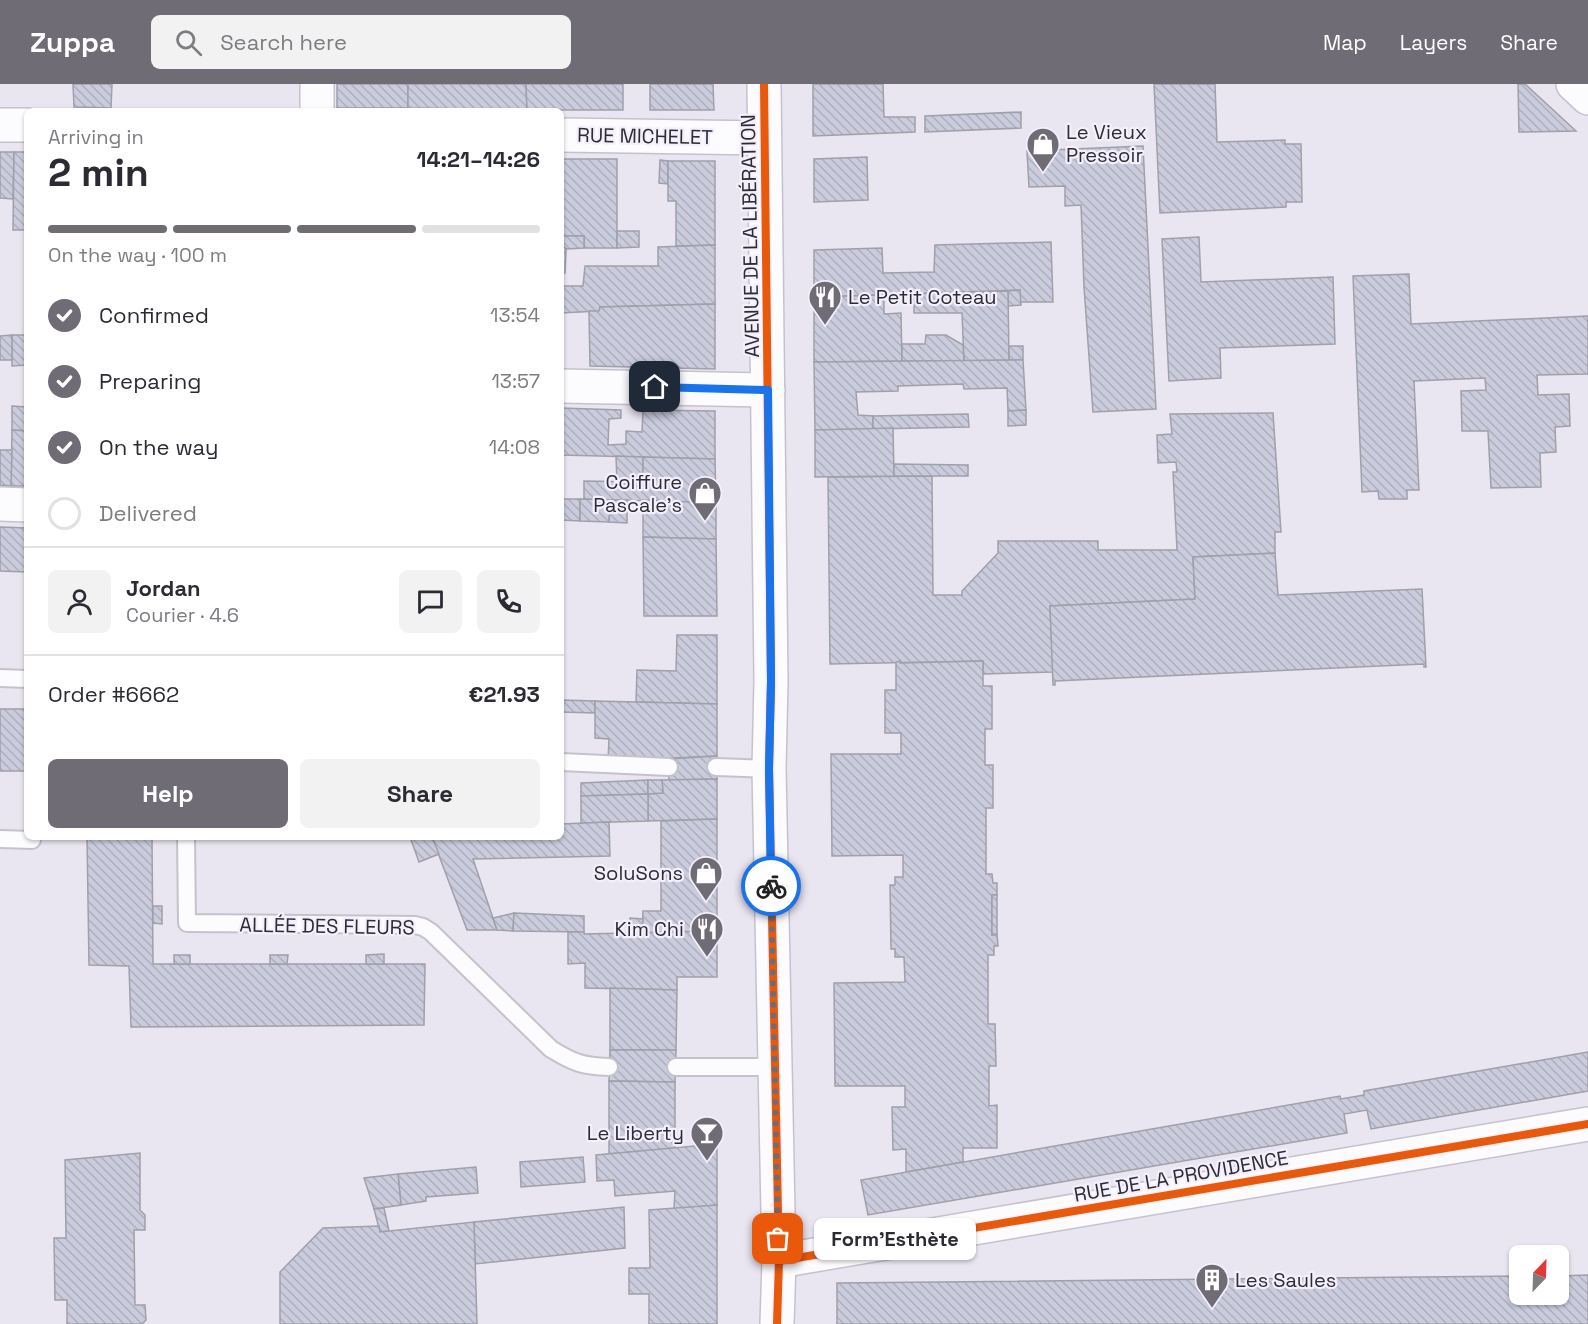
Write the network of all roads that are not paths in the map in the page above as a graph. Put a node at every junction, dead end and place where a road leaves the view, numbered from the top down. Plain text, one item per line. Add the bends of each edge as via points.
1 (317, 84) edge
2 (764, 84) edge
3 (1573, 84) edge
4 (1588, 98) edge
5 (317, 108) edge
6 (0, 125) edge
7 (24, 125) edge
8 (564, 135) edge
9 (764, 138) junction
10 (564, 386) edge
11 (768, 390) junction
12 (0, 504) edge
13 (24, 505) edge
14 (0, 678) edge
15 (24, 678) edge
16 (564, 762) edge
17 (669, 767) dead end
18 (717, 767) dead end
19 (769, 769) junction
20 (0, 839) edge
21 (24, 840) edge
22 (186, 840) edge
23 (609, 1067) dead end
24 (676, 1067) dead end
25 (774, 1067) junction
26 (1588, 1124) edge
27 (779, 1261) junction
28 (777, 1324) edge

1 - 5 street
2 - 9 street, AVENUE DE LA LIBÉRATION
3 - 4 street
6 - 7 street
8 - 9 street, RUE MICHELET
9 - 11 street, AVENUE DE LA LIBÉRATION
10 - 11 street
11 - 19 street, AVENUE DE LA LIBÉRATION
12 - 13 street
14 - 15 lane
16 - 17 lane
18 - 19 lane
19 - 25 street, AVENUE DE LA LIBÉRATION
20 - 21 lane
22 - 23 lane, ALLÉE DES FLEURS via 187,923 423,927 551,1049 572,1062
24 - 25 lane
25 - 27 street, AVENUE DE LA LIBÉRATION
26 - 27 street, RUE DE LA PROVIDENCE
27 - 28 street, AVENUE DE LA LIBÉRATION

